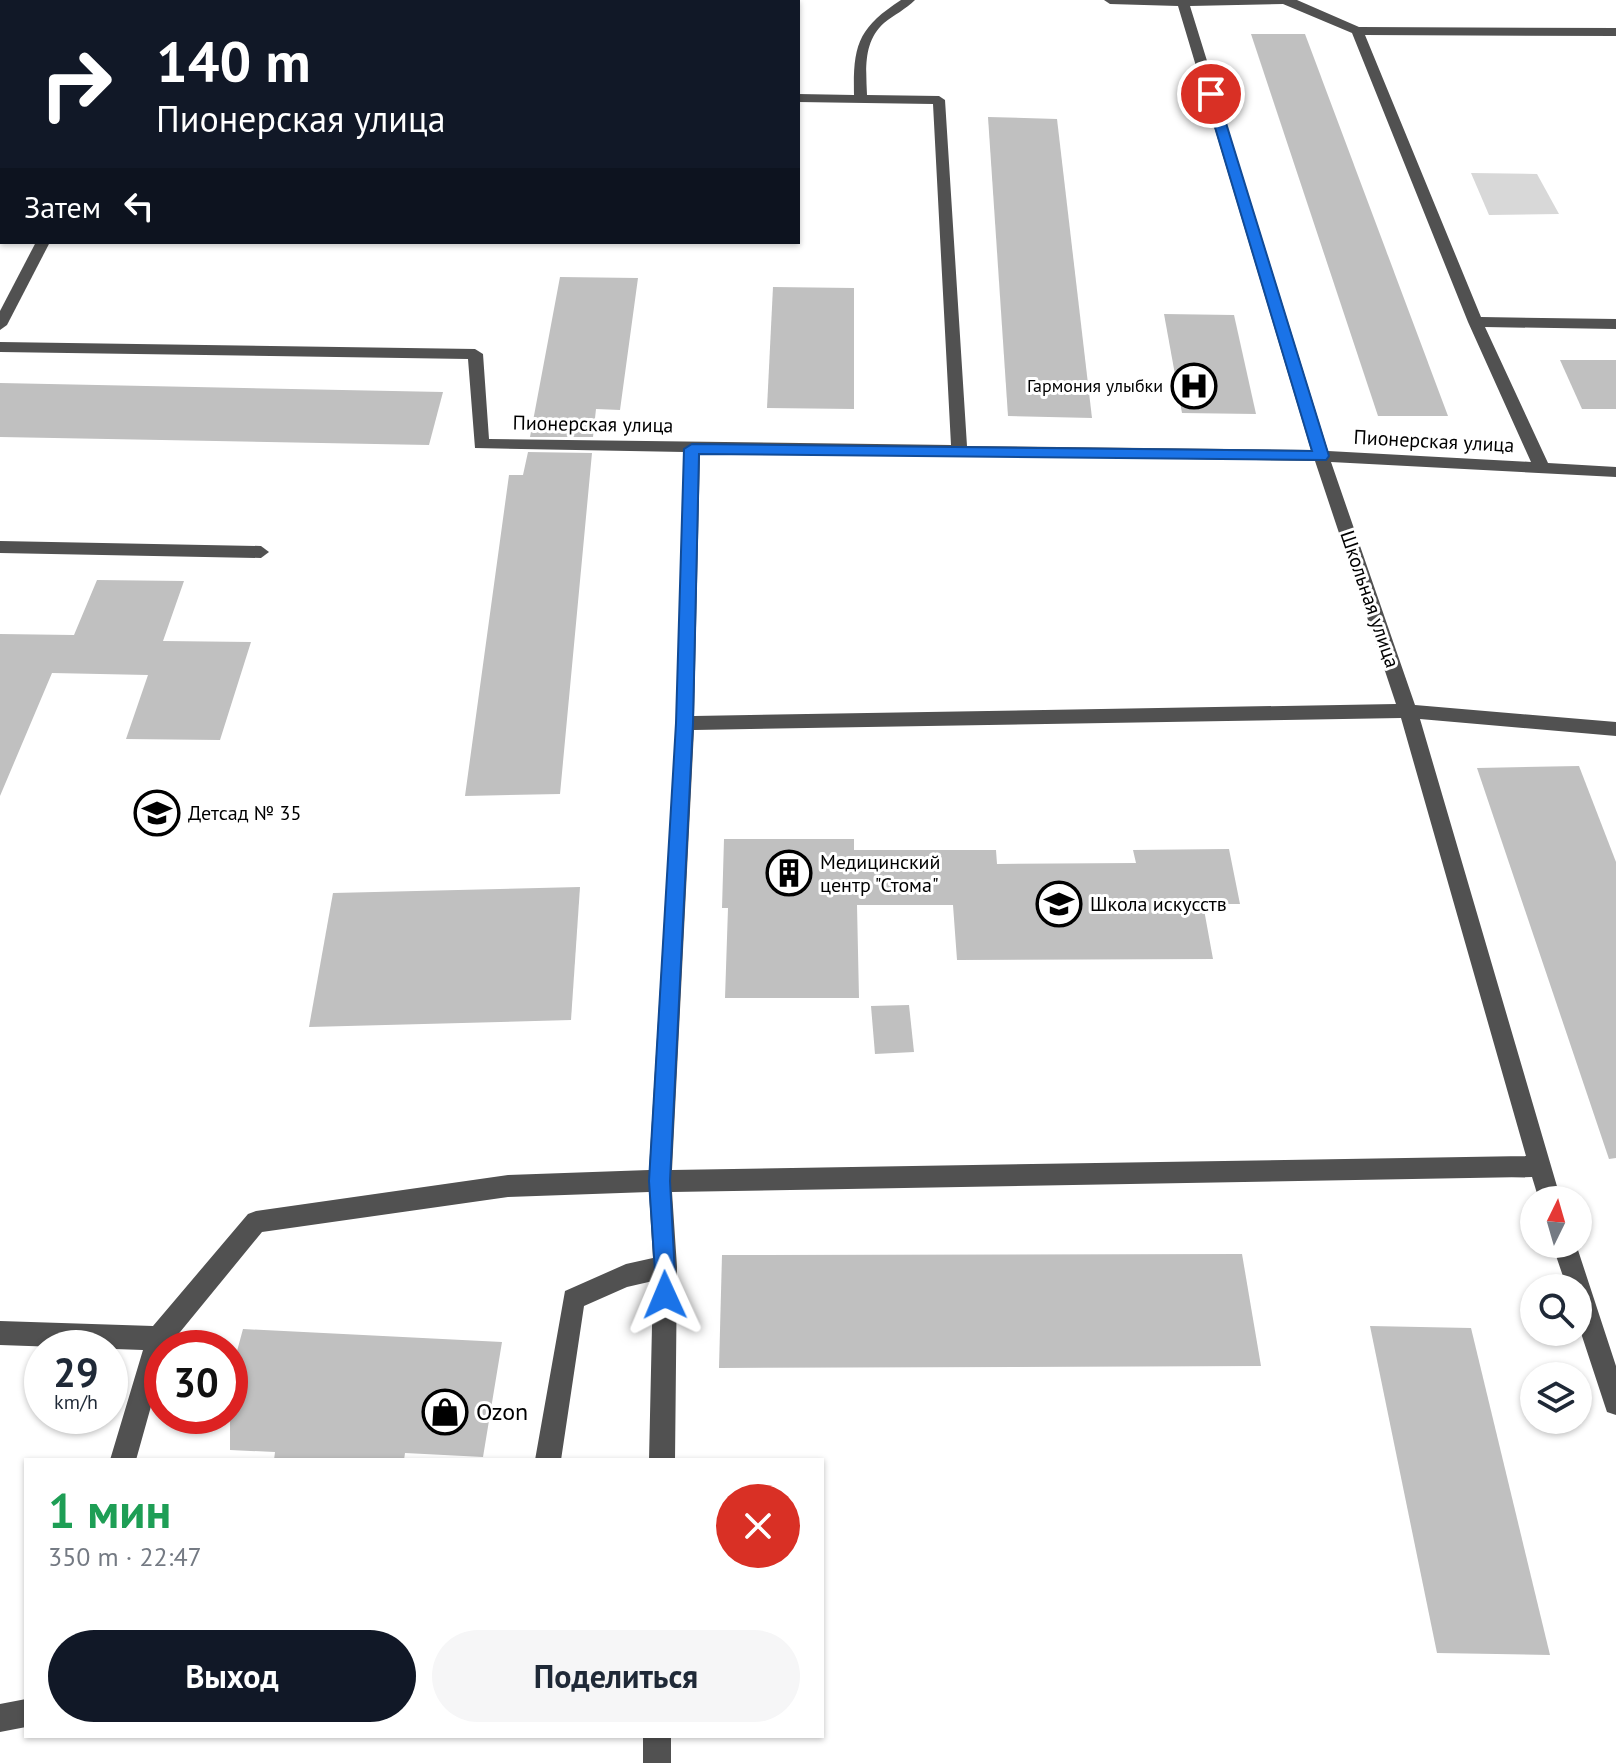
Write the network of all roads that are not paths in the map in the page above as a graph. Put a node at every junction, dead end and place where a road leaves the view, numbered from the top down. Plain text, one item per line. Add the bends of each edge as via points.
1 (909, 0) edge
2 (1110, 0) edge
3 (1183, 1) edge
4 (1289, 1) edge
5 (1357, 31) junction
6 (1616, 32) edge
7 (800, 98) edge
8 (861, 99) junction
9 (42, 244) edge
10 (1475, 322) junction
11 (1616, 324) edge
12 (0, 325) edge
13 (0, 347) edge
14 (692, 449) junction
15 (959, 451) junction
16 (1321, 456) junction
17 (1543, 470) junction
18 (1616, 472) edge
19 (0, 547) edge
20 (261, 552) dead end
21 (1408, 711) junction
22 (685, 723) junction
23 (1616, 729) edge
24 (1540, 1166) junction
25 (660, 1181) junction
26 (1546, 1186) edge
27 (1569, 1258) edge
28 (665, 1267) junction
29 (165, 1330) edge
30 (0, 1333) edge
31 (144, 1338) edge
32 (144, 1387) edge
33 (1616, 1403) edge
34 (124, 1458) edge
35 (548, 1458) edge
36 (662, 1458) edge
37 (24, 1713) edge
38 (0, 1718) edge
39 (657, 1738) edge
40 (657, 1763) edge

1 - 8 street via 871,28 860,47
2 - 3 street
3 - 4 street
3 - 16 street, Школьная улица
4 - 5 street
5 - 6 street
5 - 10 street
7 - 8 street
8 - 15 street via 939,100
9 - 12 street
10 - 11 street
10 - 17 street
13 - 14 street, Пионерская улица via 475,354 481,444
14 - 15 street, Пионерская улица
14 - 22 street
15 - 16 street, Пионерская улица
16 - 17 street, Пионерская улица
16 - 21 street, Школьная улица
17 - 18 street, Пионерская улица
19 - 20 street
21 - 22 street
21 - 23 street
21 - 24 street, Школьная улица
22 - 25 street
24 - 25 street
24 - 26 street, Школьная улица
25 - 28 street
25 - 29 street via 587,1178 481,1186 256,1222
27 - 33 street
28 - 35 street via 626,1276 573,1299
28 - 36 street
30 - 31 street
32 - 34 street
37 - 38 street
39 - 40 street

